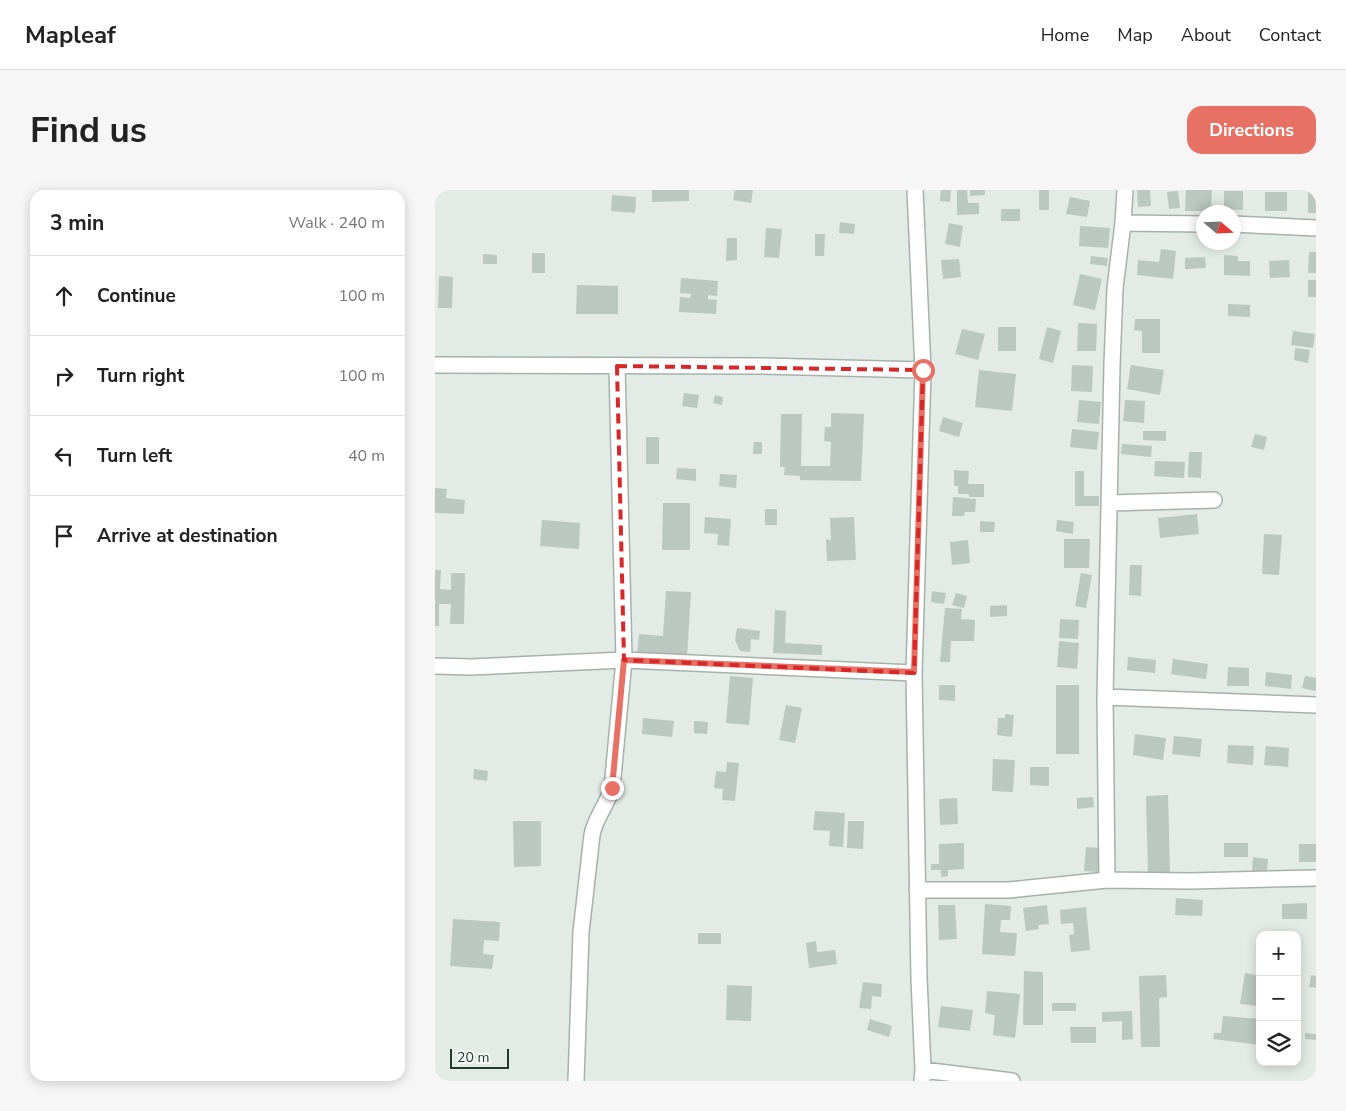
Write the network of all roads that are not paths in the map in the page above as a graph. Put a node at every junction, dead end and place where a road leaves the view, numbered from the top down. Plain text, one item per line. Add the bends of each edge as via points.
1 (915, 190) edge
2 (1125, 190) edge
3 (1123, 223) junction
4 (1196, 224) edge
5 (1241, 224) edge
6 (1316, 228) edge
7 (435, 365) edge
8 (617, 366) junction
9 (923, 370) junction
10 (1214, 500) dead end
11 (1110, 502) junction
12 (624, 660) junction
13 (435, 666) edge
14 (914, 672) junction
15 (1105, 697) junction
16 (1316, 705) edge
17 (1316, 878) edge
18 (1107, 880) junction
19 (917, 890) junction
20 (923, 1076) edge
21 (576, 1081) edge
22 (1012, 1081) edge

1 - 9 street
2 - 3 street
3 - 4 street
3 - 11 street via 1115,288
5 - 6 street
7 - 8 street
8 - 9 street
8 - 12 street
9 - 14 street
10 - 11 street
11 - 15 street
12 - 13 street
12 - 14 street
12 - 21 street via 612,788 592,834 581,932
14 - 19 street
15 - 16 street
15 - 18 street
17 - 18 street
18 - 19 street via 1009,890
19 - 20 street
20 - 22 street

